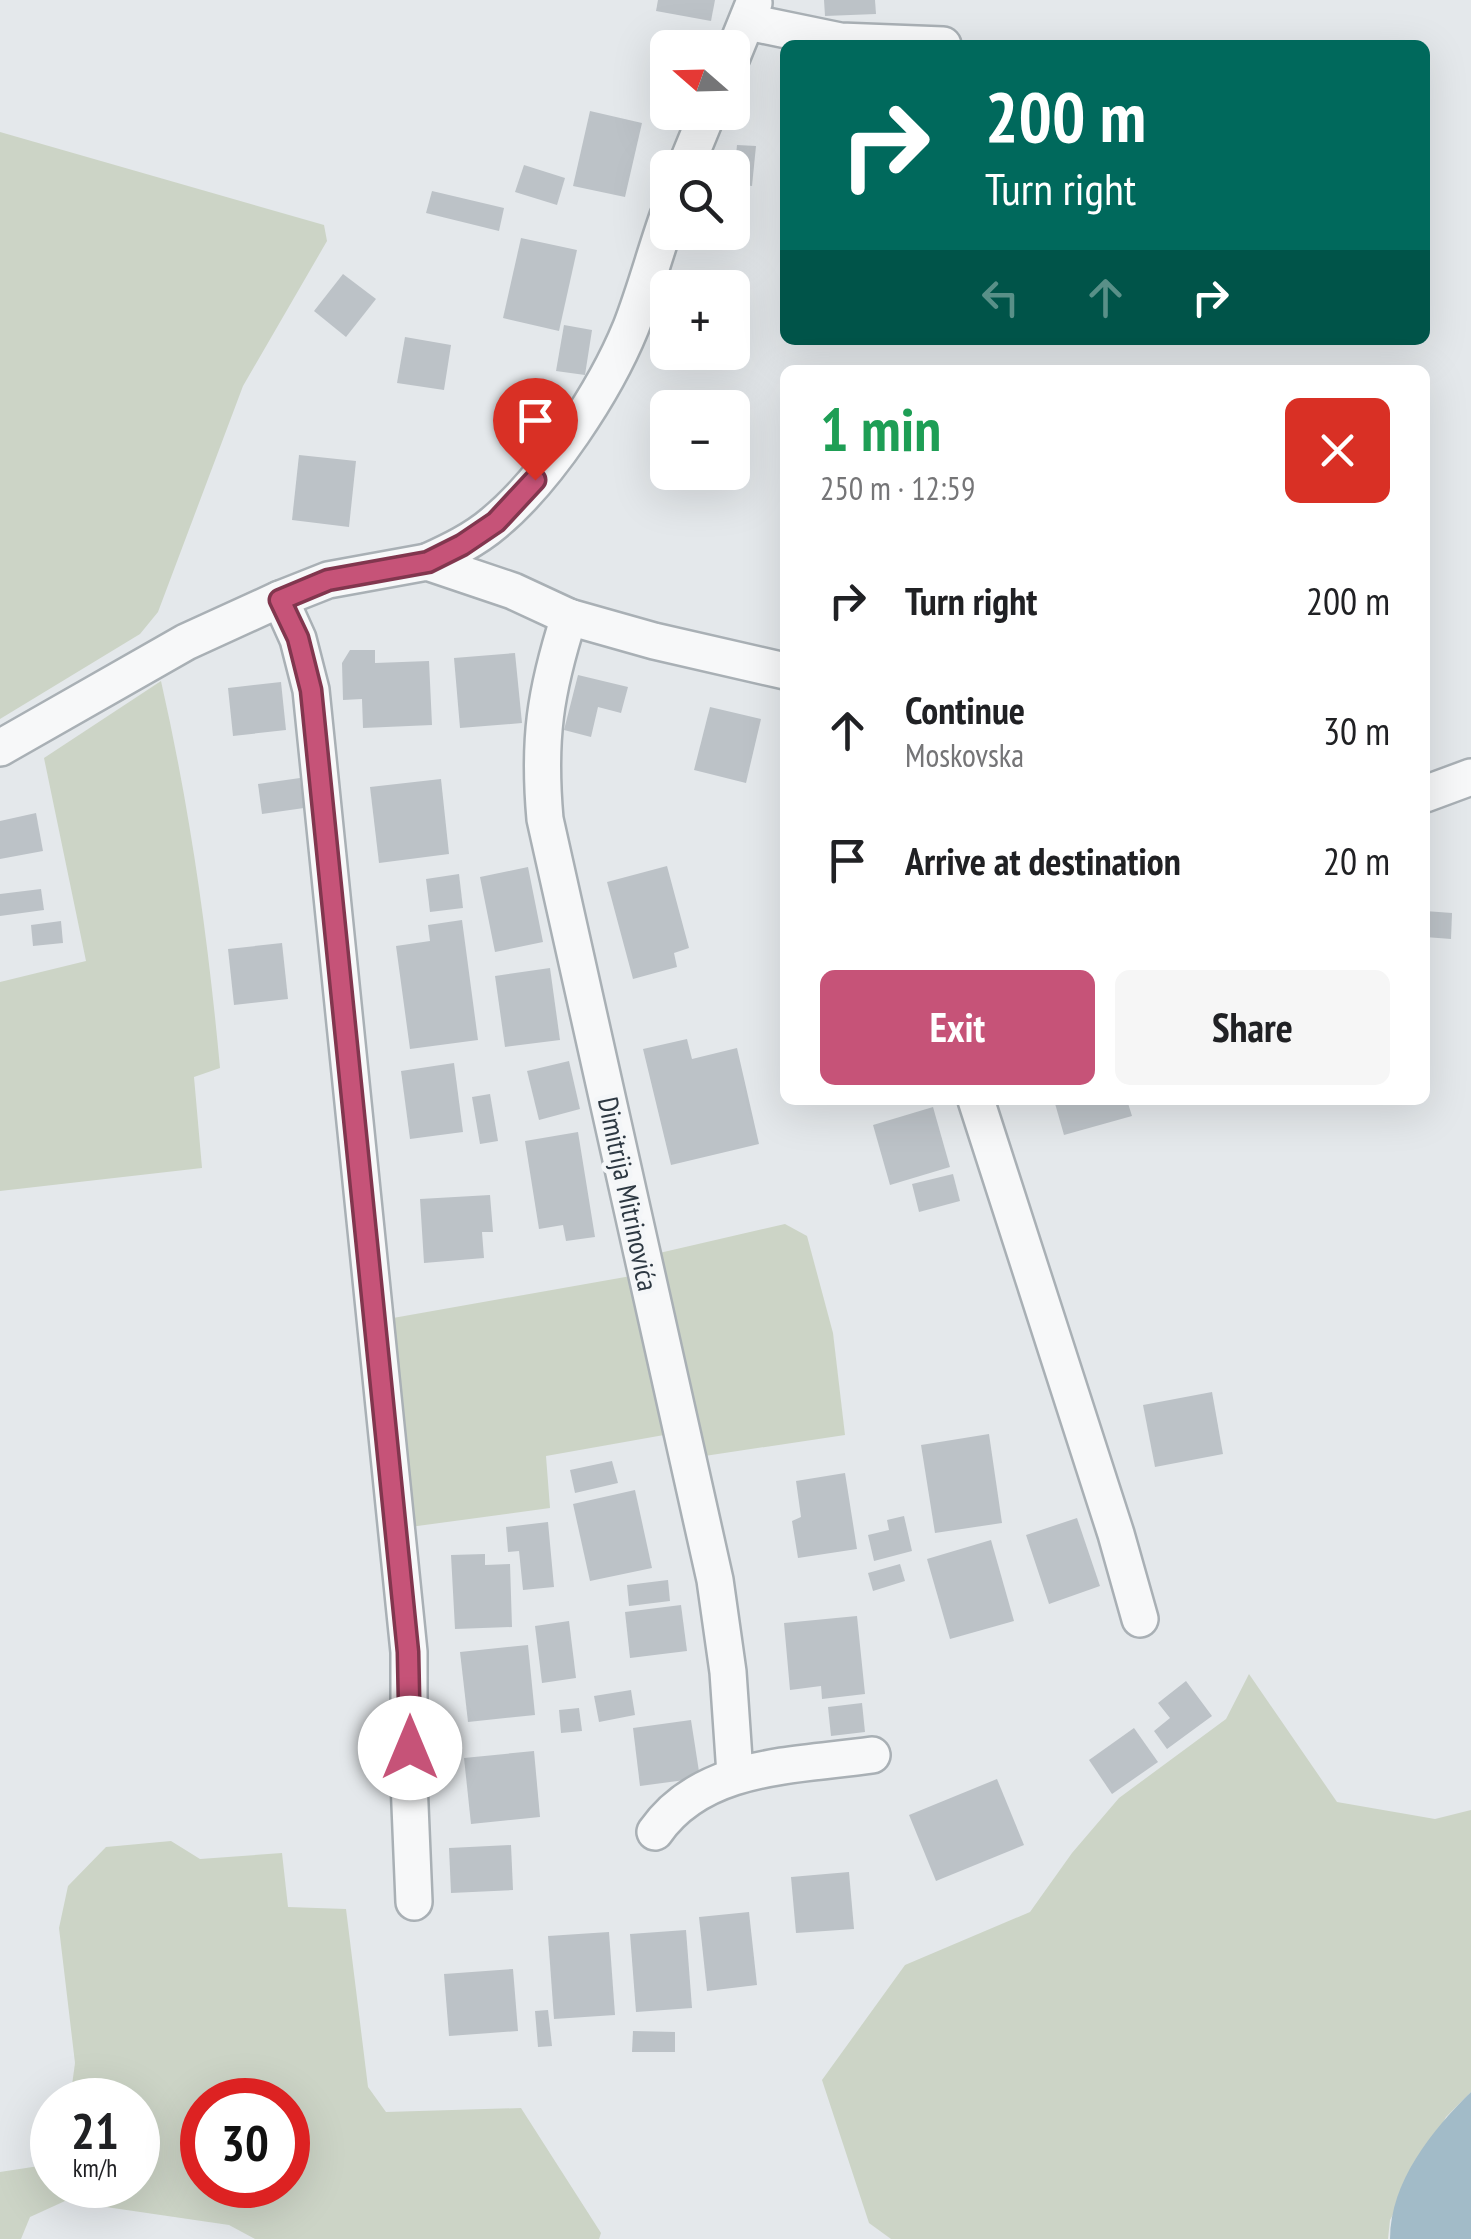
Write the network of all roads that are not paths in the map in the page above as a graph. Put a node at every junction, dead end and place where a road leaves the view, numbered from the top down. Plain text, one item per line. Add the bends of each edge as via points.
1 (752, 11) edge
2 (834, 40) edge
3 (656, 250) edge
4 (496, 522) junction
5 (428, 562) junction
6 (513, 591) junction
7 (280, 600) junction
8 (569, 617) junction
9 (780, 670) edge
10 (0, 748) edge
11 (1471, 777) edge
12 (1430, 792) edge
13 (978, 1105) edge
14 (1140, 1619) dead end
15 (872, 1755) dead end
16 (735, 1774) junction
17 (655, 1832) dead end
18 (414, 1902) dead end

1 - 2 street
3 - 4 street via 606,380 576,428
4 - 5 street
4 - 6 street via 496,562
5 - 6 street
5 - 7 street via 328,580
6 - 8 street
7 - 10 street via 186,642
7 - 18 street via 311,690 408,1652
8 - 9 street
8 - 16 street, Dimitrija Mitrinovića via 542,721 546,819 714,1580
11 - 12 street
13 - 14 street
15 - 16 street
16 - 17 street via 683,1801

